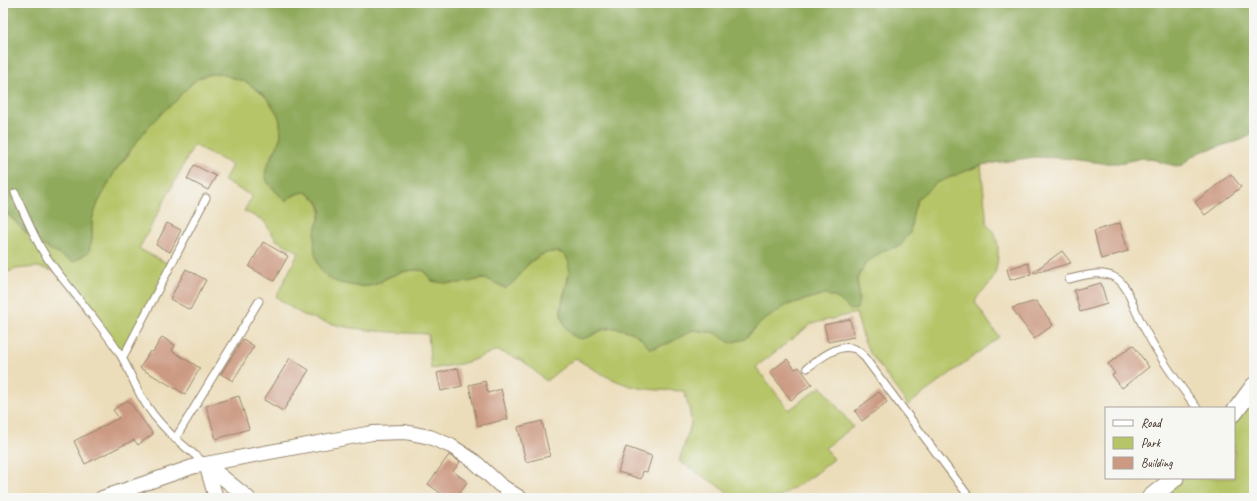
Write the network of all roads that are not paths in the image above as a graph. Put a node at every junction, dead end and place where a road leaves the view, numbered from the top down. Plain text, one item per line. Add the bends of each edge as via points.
1 (15, 193) dead end
2 (206, 198) dead end
3 (1069, 279) dead end
4 (258, 301) dead end
5 (123, 358) junction
6 (807, 368) dead end
7 (1254, 386) edge
8 (1196, 407) edge
9 (1235, 412) edge
10 (174, 439) junction
11 (206, 464) junction
12 (1174, 479) edge
13 (102, 498) edge
14 (216, 498) edge
15 (248, 498) edge
16 (520, 498) edge
17 (970, 498) edge
18 (1150, 498) edge

1 - 5 lane via 41,249
2 - 5 lane
3 - 8 lane via 1105,274 1121,282 1151,342
4 - 10 lane
5 - 10 lane via 149,408
6 - 17 lane via 835,350 857,350
7 - 9 street
10 - 11 lane
11 - 13 street
11 - 14 street
11 - 15 street
11 - 16 street via 372,433 405,432 430,437 451,446
12 - 18 street

